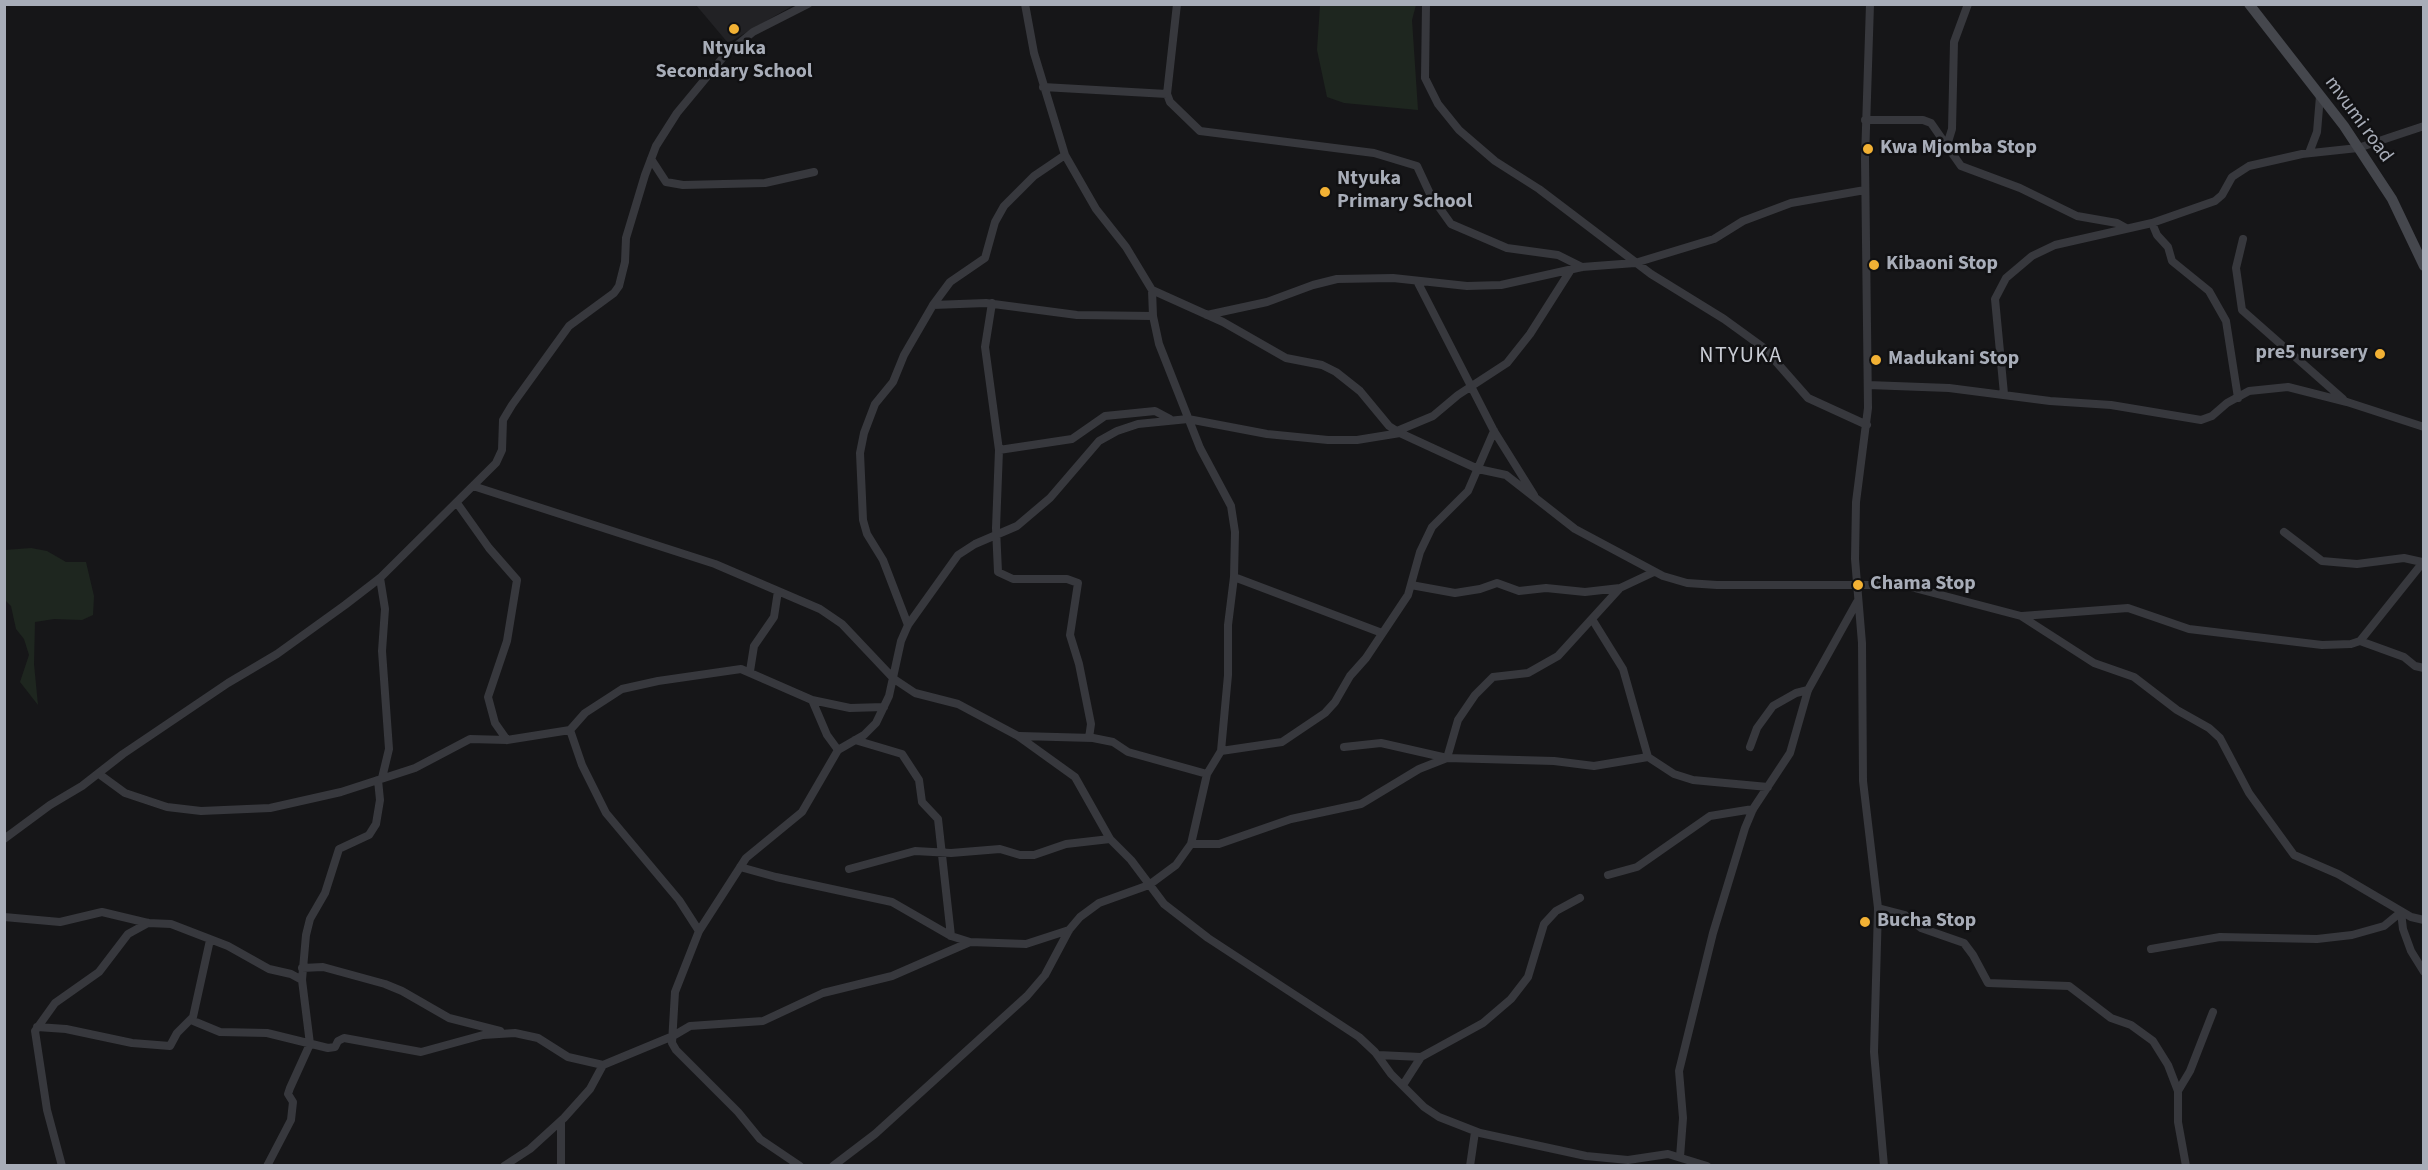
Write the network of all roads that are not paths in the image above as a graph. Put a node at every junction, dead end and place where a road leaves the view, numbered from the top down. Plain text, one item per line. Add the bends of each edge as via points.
1 (808, 4) edge
2 (1025, 4) edge
3 (1177, 4) edge
4 (1426, 4) edge
5 (1870, 4) edge
6 (1968, 4) edge
7 (2249, 4) edge
8 (1043, 87) junction
9 (1167, 94) junction
10 (2320, 96) junction
11 (1865, 120) junction
12 (2424, 126) edge
13 (1947, 145) junction
14 (2358, 148) junction
15 (2309, 153) junction
16 (1065, 154) junction
17 (651, 159) junction
18 (814, 172) dead end
19 (1865, 190) junction
20 (2152, 223) junction
21 (2126, 228) junction
22 (2243, 238) dead end
23 (1635, 263) junction
24 (2424, 266) edge
25 (1582, 267) junction
26 (1570, 271) junction
27 (1417, 281) junction
28 (1152, 290) junction
29 (992, 303) junction
30 (933, 305) junction
31 (1207, 315) junction
32 (1153, 316) junction
33 (1868, 385) junction
34 (1472, 388) junction
35 (2004, 394) junction
36 (2238, 398) junction
37 (2347, 402) junction
38 (1171, 419) junction
39 (1188, 419) junction
40 (1868, 424) junction
41 (2424, 427) edge
42 (1494, 430) junction
43 (1399, 432) junction
44 (999, 450) junction
45 (1478, 469) junction
46 (473, 486) junction
47 (1538, 502) junction
48 (457, 503) junction
49 (2284, 532) dead end
50 (997, 536) junction
51 (2423, 561) edge
52 (1654, 572) junction
53 (1234, 577) junction
54 (380, 578) junction
55 (1411, 585) junction
56 (1856, 585) junction
57 (1620, 588) junction
58 (778, 591) junction
59 (1857, 601) junction
60 (2021, 616) junction
61 (1592, 619) junction
62 (908, 626) junction
63 (1382, 633) junction
64 (2360, 641) junction
65 (2424, 668) edge
66 (750, 671) junction
67 (894, 679) junction
68 (1808, 690) junction
69 (812, 700) junction
70 (884, 707) junction
71 (570, 730) junction
72 (1018, 736) junction
73 (1089, 738) junction
74 (507, 740) junction
75 (855, 740) junction
76 (1344, 747) dead end
77 (1750, 747) dead end
78 (838, 750) junction
79 (1221, 751) junction
80 (1648, 757) junction
81 (1447, 758) junction
82 (99, 774) junction
83 (1207, 774) junction
84 (380, 779) junction
85 (1768, 787) junction
86 (1753, 809) junction
87 (4, 839) edge
88 (1110, 839) junction
89 (1191, 844) junction
90 (944, 853) junction
91 (740, 867) junction
92 (849, 869) dead end
93 (1608, 875) dead end
94 (1149, 885) junction
95 (1580, 898) dead end
96 (1878, 908) junction
97 (2401, 912) junction
98 (4, 917) edge
99 (2424, 920) edge
100 (148, 923) junction
101 (1069, 930) junction
102 (699, 931) junction
103 (951, 936) junction
104 (210, 940) junction
105 (970, 942) junction
106 (2151, 949) dead end
107 (302, 968) junction
108 (2424, 972) edge
109 (302, 980) junction
110 (2213, 1012) dead end
111 (191, 1020) junction
112 (37, 1027) junction
113 (503, 1032) junction
114 (673, 1036) junction
115 (310, 1044) junction
116 (1378, 1055) junction
117 (1421, 1057) junction
118 (603, 1065) junction
119 (1403, 1085) junction
120 (2178, 1091) junction
121 (561, 1121) junction
122 (1475, 1132) junction
123 (1680, 1157) junction
124 (1628, 1160) junction
125 (62, 1166) edge
126 (267, 1166) edge
127 (504, 1166) edge
128 (561, 1166) edge
129 (800, 1166) edge
130 (833, 1166) edge
131 (1470, 1166) edge
132 (1621, 1166) edge
133 (1707, 1166) edge
134 (1884, 1166) edge
135 (2186, 1166) edge

1 - 17 street via 753,32 725,55 677,113
2 - 8 street
3 - 9 street
4 - 23 street via 1425,78 1448,118 1483,152 1539,189
5 - 11 street
6 - 13 street via 1953,42 1952,129
7 - 10 street, mvumi road
8 - 9 street
8 - 16 street
9 - 25 street via 1170,102 1200,131 1374,153 1417,166 1431,196 1451,224 1508,248 1558,255
10 - 14 street, mvumi road
10 - 15 street via 2317,132
11 - 13 street via 1923,120 1931,123
11 - 19 street
12 - 14 street
13 - 21 street via 1961,166 2020,188 2077,216
14 - 15 street
14 - 24 street, mvumi road via 2392,199
15 - 20 street via 2249,166 2232,177 2220,199
16 - 28 street
16 - 30 street via 1034,176 1004,206 985,258 950,282
17 - 18 street via 666,183 683,185 765,183
17 - 46 street via 626,238 619,286 569,326 505,416 499,457
19 - 23 street via 1791,203 1743,221 1714,239
19 - 33 street
20 - 21 street
20 - 36 street via 2172,261 2209,291 2226,321
21 - 35 street via 2055,245 2032,256 2006,279 1995,299
22 - 37 street via 2236,268 2242,310
23 - 25 street
23 - 40 street via 1764,348 1808,398
25 - 26 street
26 - 27 street via 1501,285
26 - 34 street via 1507,363
27 - 31 street via 1337,279 1267,302
27 - 34 street
28 - 31 street
28 - 32 street
29 - 30 street
29 - 32 street via 1077,315
29 - 44 street via 985,347
30 - 62 street via 893,382 875,404 860,453 863,520
31 - 43 street via 1286,358 1336,372
32 - 39 street via 1159,344
33 - 35 street
33 - 40 street
34 - 42 street
34 - 43 street via 1433,416
35 - 36 street via 2111,405 2201,420
36 - 37 street via 2249,391 2288,387
37 - 41 street
38 - 39 street
38 - 44 street via 1155,411 1105,416 1072,439
38 - 50 street via 1138,424 1099,441 1050,498 1017,526
39 - 43 street via 1267,434 1328,440 1357,440
39 - 53 street via 1231,506
40 - 56 street via 1856,502
42 - 45 street
42 - 47 street
43 - 45 street
44 - 50 street
45 - 47 street via 1506,475
45 - 55 street via 1468,491 1432,527
46 - 48 street
46 - 58 street via 661,546
47 - 52 street via 1575,529
48 - 54 street
48 - 74 street via 517,580 507,641 488,698 495,723
49 - 51 street via 2322,561
50 - 62 street via 958,555
50 - 73 street via 998,572 1013,579 1066,579 1078,583 1070,635 1079,664
51 - 64 street
52 - 56 street via 1687,583 1717,585
52 - 57 street
53 - 63 street
53 - 79 street
54 - 82 street via 277,654 221,687
54 - 84 street via 385,609 382,651 389,749
55 - 57 street via 1455,593 1497,583 1519,591
55 - 63 street
56 - 59 street
56 - 60 street via 1903,585
57 - 61 street
58 - 66 street via 774,617 754,646
58 - 67 street via 820,609 842,624
59 - 68 street
59 - 96 street via 1862,643 1863,781
60 - 64 street via 2128,608 2189,629 2322,645
60 - 97 street via 2094,663 2134,677 2177,710 2210,728 2220,738 2249,794 2294,855 2338,874
61 - 80 street via 1623,669
61 - 81 street via 1558,656 1542,667 1528,673 1500,674 1485,683 1458,720
62 - 67 street
63 - 79 street via 1325,713 1282,742
64 - 65 street
66 - 69 street
66 - 71 street via 704,674 622,689 585,713
67 - 70 street
67 - 72 street via 915,693 958,704
68 - 77 street via 1773,706 1757,728
68 - 85 street via 1790,753
69 - 70 street via 850,708
69 - 78 street
70 - 75 street via 876,723
71 - 74 street
71 - 102 street via 606,813 679,900
72 - 73 street
72 - 88 street via 1075,777
73 - 83 street via 1113,742 1128,752
74 - 84 street via 470,739 418,767
75 - 78 street
75 - 90 street via 904,756 919,780 922,802 938,819
76 - 81 street via 1381,743
78 - 91 street via 802,812 757,847
79 - 83 street
80 - 81 street via 1594,766
80 - 85 street via 1674,774 1694,780
81 - 89 street via 1419,768 1361,804 1291,819 1219,844
82 - 84 street via 134,797 167,807 201,811 283,806
82 - 87 street
83 - 89 street
84 - 107 street via 376,824 369,835 345,844 337,852 325,892 310,919
85 - 86 street
86 - 93 street via 1710,816 1637,867
86 - 123 street via 1713,933 1680,1066 1684,1128
88 - 90 street via 1066,844 1034,855 990,849
88 - 94 street
89 - 94 street via 1176,865
90 - 92 street via 915,851
90 - 103 street via 944,890
91 - 102 street
91 - 103 street via 892,902
94 - 101 street via 1099,903
94 - 116 street via 1164,904 1209,938 1359,1037
95 - 117 street via 1556,910 1544,924 1528,976 1511,999 1484,1023
96 - 120 street via 1905,915 1921,928 1964,943 1988,983 2069,986 2077,990 2111,1018 2131,1025 2152,1041 2168,1065
96 - 134 street via 1874,1052
97 - 99 street
97 - 106 street via 2384,926 2352,935 2276,940 2220,937
97 - 108 street via 2411,951
98 - 100 street via 60,922 102,912
100 - 104 street via 175,925
100 - 112 street via 129,934 99,972 55,1003
101 - 105 street via 1026,944
101 - 130 street via 1045,975 1027,996 875,1134
102 - 114 street via 675,992
103 - 105 street
104 - 109 street via 269,969
104 - 111 street
105 - 114 street via 892,976 823,993 764,1021 693,1025
107 - 109 street
107 - 113 street via 323,968 385,984 449,1018
109 - 115 street
110 - 120 street
111 - 112 street via 179,1029 170,1046
111 - 115 street via 220,1032 267,1033
112 - 125 street via 34,1040
113 - 115 street via 421,1052 344,1038 332,1048
113 - 118 street via 538,1038 568,1057
114 - 118 street
114 - 129 street via 672,1043 683,1059 738,1112 751,1130
115 - 126 street via 288,1094 293,1102 291,1120
116 - 117 street
116 - 119 street
117 - 119 street
118 - 121 street via 590,1089
119 - 122 street via 1439,1117
120 - 135 street via 2178,1122
121 - 127 street
121 - 128 street
122 - 124 street via 1586,1156
122 - 131 street
123 - 124 street via 1659,1154
123 - 133 street
124 - 132 street

